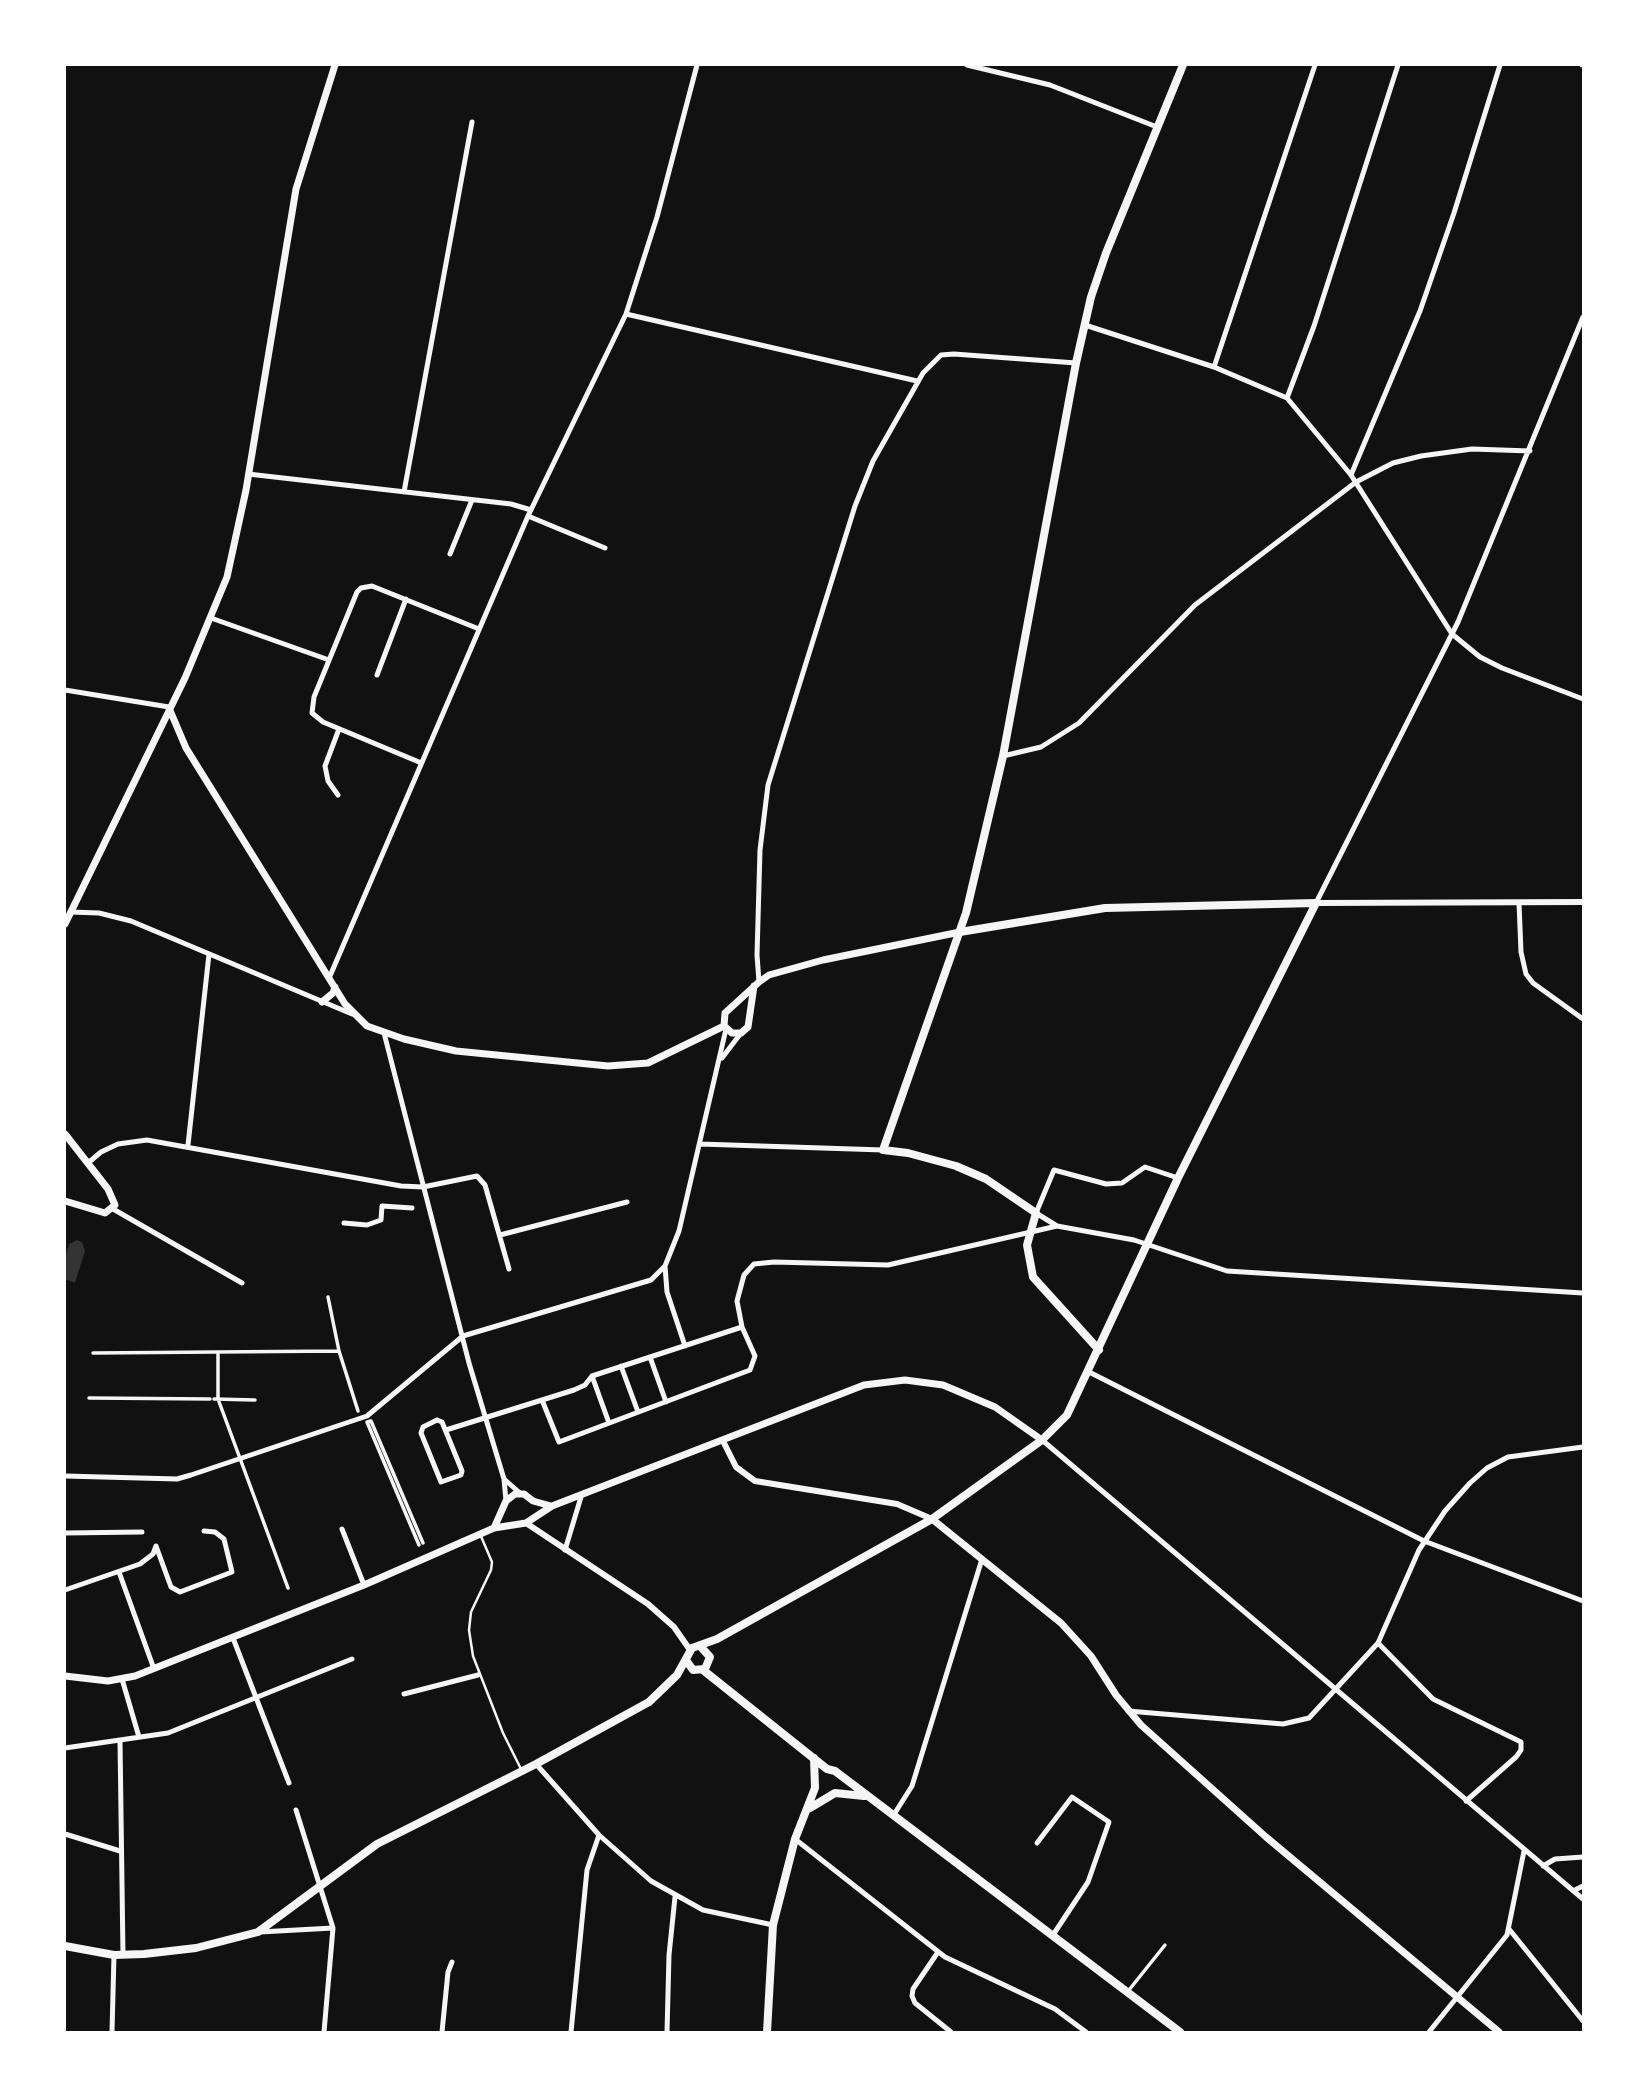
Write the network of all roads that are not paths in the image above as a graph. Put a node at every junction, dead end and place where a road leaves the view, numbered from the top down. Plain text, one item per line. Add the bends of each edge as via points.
1 (335, 65) edge
2 (697, 65) edge
3 (967, 65) edge
4 (1183, 65) edge
5 (1315, 65) edge
6 (1398, 65) edge
7 (1500, 65) edge
8 (472, 122) dead end
9 (1157, 127) junction
10 (625, 314) junction
11 (1583, 317) edge
12 (1084, 324) junction
13 (1076, 363) junction
14 (1214, 367) junction
15 (918, 381) junction
16 (1287, 398) junction
17 (1530, 451) junction
18 (248, 474) junction
19 (1351, 475) junction
20 (1356, 482) junction
21 (404, 492) junction
22 (472, 500) junction
23 (529, 513) junction
24 (605, 548) dead end
25 (450, 554) dead end
26 (406, 599) junction
27 (211, 618) junction
28 (479, 629) junction
29 (1452, 634) junction
30 (329, 660) junction
31 (377, 676) dead end
32 (65, 690) edge
33 (1583, 699) edge
34 (169, 707) junction
35 (339, 729) junction
36 (1003, 756) junction
37 (419, 762) junction
38 (338, 795) dead end
39 (1583, 902) edge
40 (1316, 903) junction
41 (1519, 903) junction
42 (70, 912) junction
43 (65, 924) edge
44 (960, 932) junction
45 (209, 954) junction
46 (330, 976) junction
47 (757, 984) junction
48 (335, 986) junction
49 (322, 1002) junction
50 (732, 1007) junction
51 (749, 1013) junction
52 (352, 1014) junction
53 (1583, 1019) edge
54 (725, 1028) junction
55 (384, 1033) junction
56 (741, 1033) junction
57 (718, 1067) junction
58 (65, 1134) edge
59 (700, 1144) junction
60 (188, 1145) junction
61 (883, 1150) junction
62 (88, 1163) junction
63 (1178, 1178) junction
64 (423, 1187) junction
65 (65, 1201) edge
66 (627, 1202) dead end
67 (412, 1208) dead end
68 (113, 1209) junction
69 (1036, 1213) junction
70 (344, 1223) dead end
71 (1057, 1226) junction
72 (1028, 1234) junction
73 (499, 1235) junction
74 (1147, 1244) junction
75 (666, 1266) junction
76 (509, 1269) dead end
77 (242, 1283) dead end
78 (1583, 1293) edge
79 (328, 1297) dead end
80 (742, 1327) junction
81 (463, 1336) junction
82 (685, 1346) junction
83 (1099, 1350) junction
84 (339, 1351) junction
85 (93, 1353) dead end
86 (218, 1353) junction
87 (650, 1357) junction
88 (621, 1366) junction
89 (1089, 1373) junction
90 (592, 1376) junction
91 (89, 1398) dead end
92 (214, 1399) junction
93 (255, 1400) dead end
94 (542, 1400) junction
95 (666, 1402) junction
96 (358, 1410) dead end
97 (638, 1412) junction
98 (485, 1418) junction
99 (609, 1423) junction
100 (446, 1430) junction
101 (1042, 1440) junction
102 (723, 1441) junction
103 (1583, 1447) edge
104 (242, 1458) junction
105 (65, 1476) edge
106 (504, 1479) junction
107 (521, 1493) junction
108 (581, 1497) junction
109 (506, 1501) junction
110 (533, 1501) junction
111 (552, 1506) junction
112 (504, 1510) junction
113 (534, 1516) junction
114 (932, 1519) junction
115 (527, 1523) junction
116 (515, 1525) junction
117 (494, 1528) junction
118 (342, 1529) dead end
119 (204, 1531) dead end
120 (142, 1532) dead end
121 (65, 1533) edge
122 (480, 1534) junction
123 (1424, 1541) junction
124 (421, 1544) joint
125 (565, 1550) junction
126 (982, 1558) junction
127 (119, 1572) junction
128 (364, 1585) junction
129 (288, 1588) dead end
130 (65, 1590) edge
131 (1583, 1601) edge
132 (233, 1638) junction
133 (717, 1640) junction
134 (1378, 1643) junction
135 (701, 1647) junction
136 (690, 1650) junction
137 (709, 1654) junction
138 (352, 1659) dead end
139 (688, 1664) junction
140 (706, 1667) junction
141 (154, 1669) junction
142 (478, 1675) junction
143 (65, 1676) edge
144 (122, 1679) junction
145 (1337, 1689) junction
146 (404, 1695) dead end
147 (255, 1699) junction
148 (1128, 1711) junction
149 (139, 1737) junction
150 (120, 1741) junction
151 (65, 1748) edge
152 (814, 1758) junction
153 (536, 1764) junction
154 (827, 1769) junction
155 (522, 1771) junction
156 (817, 1774) junction
157 (840, 1776) junction
158 (289, 1783) dead end
159 (815, 1788) junction
160 (831, 1795) junction
161 (870, 1799) junction
162 (1466, 1801) junction
163 (810, 1808) junction
164 (296, 1810) dead end
165 (893, 1816) junction
166 (65, 1834) edge
167 (599, 1835) junction
168 (795, 1839) junction
169 (1037, 1843) dead end
170 (120, 1851) junction
171 (1524, 1851) junction
172 (1583, 1857) edge
173 (1543, 1866) junction
174 (1583, 1886) edge
175 (320, 1887) junction
176 (1573, 1891) junction
177 (675, 1897) junction
178 (1583, 1899) edge
179 (772, 1925) junction
180 (333, 1928) junction
181 (1509, 1929) junction
182 (258, 1932) junction
183 (1053, 1935) junction
184 (1165, 1945) dead end
185 (65, 1946) edge
186 (938, 1952) junction
187 (118, 1955) junction
188 (452, 1962) dead end
189 (1127, 1992) junction
190 (1457, 1998) junction
191 (1583, 2021) edge
192 (112, 2032) edge
193 (324, 2032) edge
194 (442, 2032) edge
195 (571, 2032) edge
196 (667, 2032) edge
197 (767, 2032) edge
198 (951, 2032) edge
199 (1086, 2032) edge
200 (1180, 2032) edge
201 (1429, 2032) edge
202 (1499, 2032) edge

1 - 18 main road via 296,189
2 - 10 street via 657,217
3 - 9 street via 1083,96
4 - 9 main road
5 - 14 street
6 - 16 street
7 - 19 street via 1420,311
8 - 21 street
9 - 12 main road via 1098,273
10 - 15 street
10 - 23 street
11 - 17 street
12 - 13 main road
12 - 14 street
13 - 15 street via 941,355
13 - 36 main road
14 - 16 street
15 - 47 street via 864,480 768,785 760,850
16 - 19 street
17 - 20 street via 1472,449 1421,456 1393,463
17 - 29 street
18 - 21 street
18 - 27 main road via 231,562
19 - 20 street
20 - 29 street
20 - 36 street via 1195,605 1079,723 1041,747
21 - 22 street
22 - 23 street via 510,504
22 - 25 street
23 - 24 street
23 - 28 street
26 - 28 street
26 - 30 street via 366,585 357,592
26 - 31 street
27 - 30 street
27 - 34 main road
28 - 37 street
29 - 33 street via 1502,668
29 - 40 street
30 - 35 street via 312,713
32 - 34 street
34 - 42 main road
34 - 46 main road via 186,748
35 - 37 street
35 - 38 street via 325,766
36 - 44 main road
37 - 46 street
39 - 41 street
40 - 41 street
40 - 44 main road via 1105,908
40 - 63 main road
41 - 53 street via 1526,974
42 - 43 main road
42 - 45 street via 116,916
44 - 47 main road via 776,973
44 - 61 main road
45 - 49 street
45 - 60 street
46 - 48 main road
47 - 50 main road
47 - 51 main road
48 - 49 main road
48 - 52 main road
49 - 52 street
50 - 51 main road
50 - 54 main road via 725,1013
51 - 56 main road via 750,1023
52 - 55 main road
54 - 55 main road via 666,1056 631,1066 456,1052
54 - 56 main road
54 - 57 street
55 - 64 street
56 - 57 street
57 - 59 street
58 - 62 main road
59 - 61 street
59 - 75 street
60 - 62 street via 132,1141 110,1147
60 - 64 street via 327,1175
61 - 69 main road via 963,1169
62 - 68 main road via 112,1195
63 - 69 street via 1145,1167 1122,1183 1106,1184 1054,1170
63 - 74 main road
64 - 73 street via 477,1176 485,1185
64 - 81 street
65 - 68 main road via 99,1212
66 - 73 street
67 - 70 street via 382,1206 381,1220 367,1226
68 - 77 street
69 - 71 street
69 - 72 main road
71 - 72 street
71 - 74 street
72 - 80 street via 888,1265 754,1265 739,1287
72 - 83 main road via 1029,1267 1038,1286
73 - 76 street
74 - 78 street via 1204,1265 1245,1273
74 - 83 main road
75 - 81 street via 636,1286
75 - 82 street via 667,1292
79 - 84 street
80 - 82 street
80 - 95 street via 755,1361 750,1370
81 - 98 street
81 - 104 street via 367,1416
82 - 87 street
83 - 89 main road
84 - 86 street
84 - 96 street
85 - 86 street
86 - 92 street
87 - 88 street
87 - 95 street
88 - 90 street
88 - 97 street
89 - 101 main road via 1067,1415
89 - 123 street
90 - 94 street via 585,1385
90 - 99 street
91 - 92 street
92 - 93 street
92 - 104 street
94 - 98 street
94 - 99 street via 559,1442
95 - 97 street
97 - 99 street
98 - 100 street
98 - 106 street
100 - 100 street via 440,1420 421,1430 441,1482 462,1472
101 - 102 main road via 977,1397 943,1385 905,1380 845,1391
101 - 114 main road
101 - 145 street
102 - 108 main road
102 - 114 street via 736,1467 755,1481 897,1504
103 - 123 street via 1532,1452 1487,1468 1445,1511
104 - 105 street via 177,1479
104 - 129 street
106 - 107 street
106 - 109 street
107 - 109 main road
107 - 110 main road
108 - 111 main road
108 - 125 street
109 - 112 main road
110 - 111 main road
110 - 113 main road
111 - 113 main road
112 - 116 main road
112 - 117 main road
113 - 115 main road
114 - 126 main road
114 - 133 main road
115 - 116 main road
115 - 125 street
116 - 117 main road
117 - 122 main road
118 - 128 street
119 - 127 street via 224,1539 234,1567 228,1575 175,1592 156,1546 148,1559
120 - 121 street
122 - 128 main road
122 - 142 lane via 492,1562 490,1577 471,1612 469,1630
123 - 131 street
123 - 134 street
124 - 124 street via 371,1420 367,1422
125 - 136 street via 660,1614
126 - 148 main road via 1061,1623 1091,1656
126 - 165 street via 915,1776
127 - 130 street
127 - 141 street
128 - 132 main road
132 - 141 main road
132 - 147 street
133 - 135 main road
133 - 137 main road
134 - 145 street
134 - 162 street via 1433,1699 1521,1742 1516,1757
135 - 136 main road
135 - 137 main road
136 - 139 main road
137 - 140 main road
138 - 147 street
139 - 140 main road
139 - 153 main road via 649,1702
140 - 152 main road
141 - 144 main road
142 - 146 street
142 - 155 lane
143 - 144 main road
144 - 149 street
145 - 148 street via 1309,1718 1291,1723
145 - 162 street
147 - 149 street via 168,1733
147 - 158 street
148 - 190 main road via 1266,1837
149 - 150 street
150 - 151 street
150 - 170 street
152 - 154 main road
152 - 156 main road
153 - 155 main road
153 - 167 street
154 - 156 main road
154 - 157 main road
155 - 175 main road via 377,1844
156 - 159 main road
157 - 160 main road via 841,1784
157 - 161 main road
159 - 160 main road
159 - 163 main road
160 - 161 main road via 851,1793
160 - 163 main road
161 - 165 main road
162 - 171 street
163 - 168 main road
164 - 175 street
165 - 183 main road
166 - 170 street
167 - 177 street
167 - 195 street via 587,1870
168 - 179 main road
168 - 186 street
169 - 183 street via 1072,1797 1110,1822 1088,1882
170 - 187 street
171 - 173 street
171 - 181 street
172 - 173 street via 1555,1859
173 - 176 street
174 - 176 street
175 - 180 street
175 - 182 main road
176 - 178 street
177 - 179 street via 703,1910
177 - 196 street
179 - 197 main road
180 - 182 street
180 - 193 street
181 - 190 street
181 - 191 street
182 - 187 main road via 196,1948
183 - 189 main road
184 - 189 street
185 - 187 main road
186 - 198 street via 912,1996
186 - 199 street via 1055,2009
187 - 192 street
188 - 194 street
189 - 200 main road
190 - 201 street
190 - 202 main road

